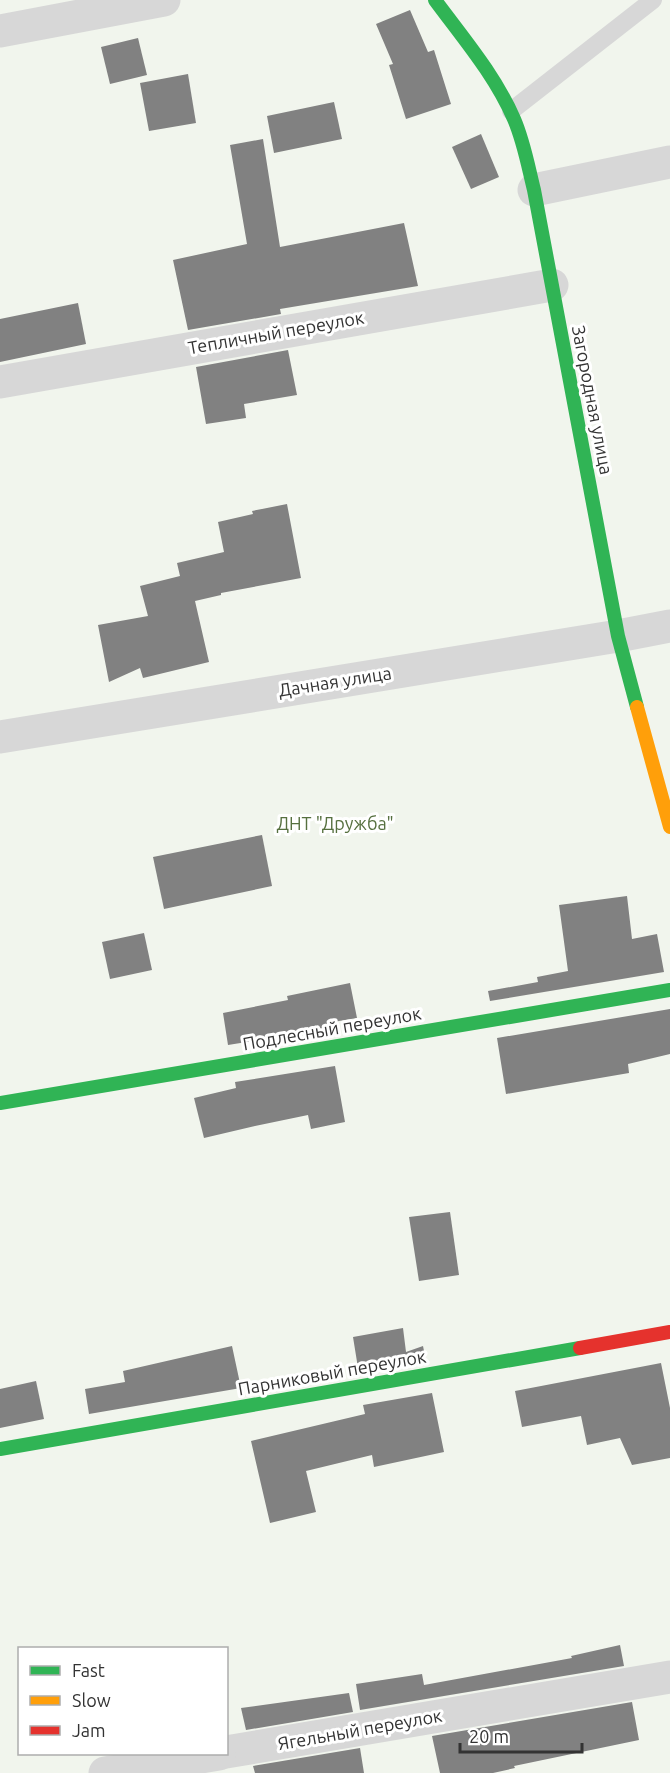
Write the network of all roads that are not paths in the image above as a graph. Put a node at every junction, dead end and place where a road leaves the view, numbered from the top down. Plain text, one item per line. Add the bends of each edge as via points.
1 (164, 0) edge
2 (435, 0) edge
3 (653, 0) edge
4 (0, 31) edge
5 (511, 111) junction
6 (670, 162) edge
7 (534, 190) junction
8 (552, 285) junction
9 (0, 382) edge
10 (670, 626) edge
11 (618, 636) junction
12 (0, 737) edge
13 (670, 827) edge
14 (670, 990) edge
15 (0, 1103) edge
16 (670, 1332) edge
17 (0, 1449) edge
18 (670, 1677) edge
19 (228, 1752) edge
20 (213, 1755) edge
21 (105, 1773) edge

1 - 4 street
2 - 5 street, Загородная улица
3 - 5 lane
5 - 7 street, Загородная улица
6 - 7 street
7 - 8 street, Загородная улица
8 - 9 street, Тепличный переулок
8 - 11 street, Загородная улица
10 - 11 street, Дачная улица
11 - 12 street, Дачная улица
11 - 13 street, Загородная улица
14 - 15 street, Подлесный переулок
16 - 17 street, Парниковый переулок
18 - 19 street, Ягельный переулок
20 - 21 street

